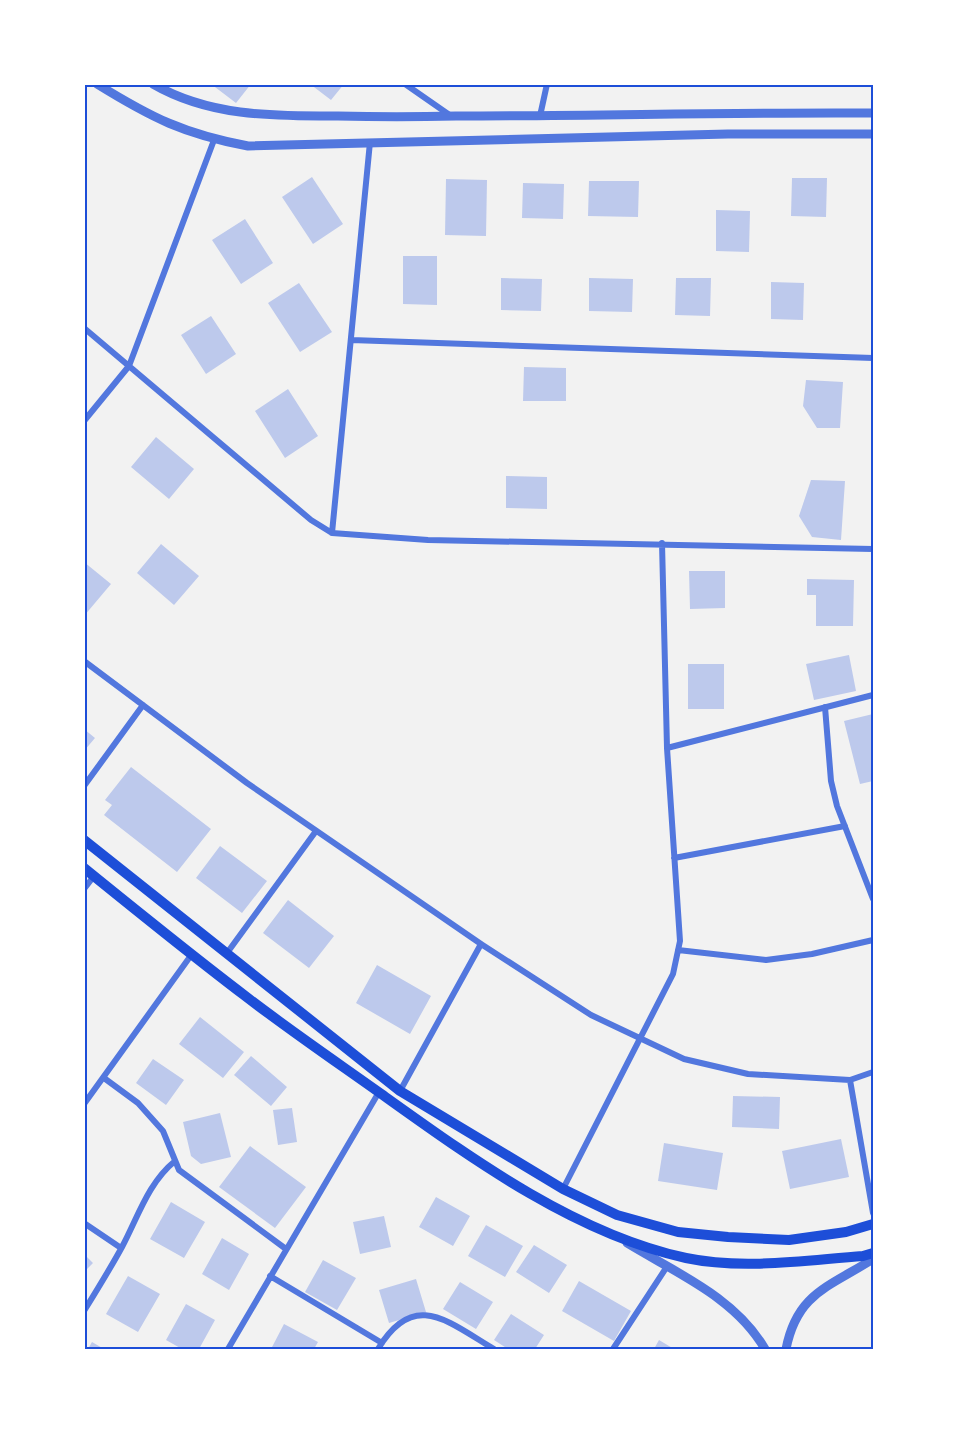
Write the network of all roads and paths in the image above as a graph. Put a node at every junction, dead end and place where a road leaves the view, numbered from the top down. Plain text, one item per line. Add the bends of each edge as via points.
1 (97, 84) edge
2 (153, 84) edge
3 (405, 84) edge
4 (547, 84) edge
5 (873, 113) edge
6 (540, 116) junction
7 (453, 117) junction
8 (873, 134) edge
9 (214, 140) junction
10 (370, 142) junction
11 (84, 328) edge
12 (351, 340) junction
13 (873, 358) edge
14 (129, 366) junction
15 (84, 421) edge
16 (332, 532) junction
17 (662, 543) junction
18 (873, 549) edge
19 (84, 661) edge
20 (873, 695) edge
21 (143, 705) junction
22 (825, 707) junction
23 (667, 748) junction
24 (84, 786) edge
25 (845, 826) junction
26 (316, 831) junction
27 (84, 840) edge
28 (674, 858) junction
29 (84, 868) edge
30 (94, 876) junction
31 (84, 889) edge
32 (873, 899) edge
33 (873, 940) edge
34 (481, 944) junction
35 (678, 950) junction
36 (227, 953) junction
37 (192, 954) junction
38 (642, 1039) junction
39 (873, 1072) edge
40 (104, 1078) junction
41 (850, 1080) junction
42 (400, 1091) junction
43 (379, 1092) junction
44 (84, 1104) edge
45 (175, 1161) junction
46 (563, 1189) junction
47 (873, 1213) edge
48 (84, 1223) edge
49 (873, 1224) edge
50 (601, 1228) junction
51 (121, 1248) junction
52 (286, 1249) junction
53 (873, 1253) edge
54 (873, 1259) edge
55 (666, 1268) junction
56 (270, 1276) junction
57 (84, 1311) edge
58 (380, 1346) edge
59 (228, 1349) edge
60 (494, 1349) edge
61 (613, 1349) edge
62 (765, 1349) edge
63 (786, 1349) edge

1 - 9 street via 158,119
2 - 7 street via 172,95 243,114
3 - 7 street
4 - 6 street
5 - 6 street via 719,111
6 - 7 street
8 - 10 street
9 - 10 street via 248,146
9 - 14 street
10 - 12 street
11 - 14 street
12 - 13 street
12 - 16 street
14 - 15 street
14 - 16 street via 311,520
16 - 17 street via 428,540
17 - 18 street
17 - 23 street
19 - 21 street
20 - 22 street
21 - 24 street
21 - 26 street
22 - 23 street
22 - 25 street via 831,781
23 - 28 street
25 - 28 street
25 - 32 street
26 - 34 street
26 - 36 street
27 - 36 main road
28 - 35 street
29 - 30 main road
30 - 31 street
30 - 37 main road
33 - 35 street via 766,960
34 - 38 street via 591,1015
34 - 42 street
35 - 38 street via 673,974
36 - 42 main road
37 - 40 street
37 - 43 main road
38 - 41 street via 684,1059 748,1074
38 - 46 street
39 - 41 street
40 - 44 street
40 - 45 street via 138,1103 163,1131
41 - 47 street
42 - 46 main road
43 - 50 main road via 492,1173
43 - 52 street
45 - 51 street via 152,1187
45 - 52 street via 179,1170
46 - 49 main road via 617,1215 678,1232 789,1240
48 - 51 street
50 - 53 main road via 687,1258 732,1263
50 - 55 street
51 - 57 street
52 - 56 street
54 - 63 street via 812,1296 798,1312
55 - 61 street
55 - 62 street via 715,1294 740,1317
56 - 58 street
56 - 59 street
58 - 60 street via 397,1323 423,1315 435,1316

